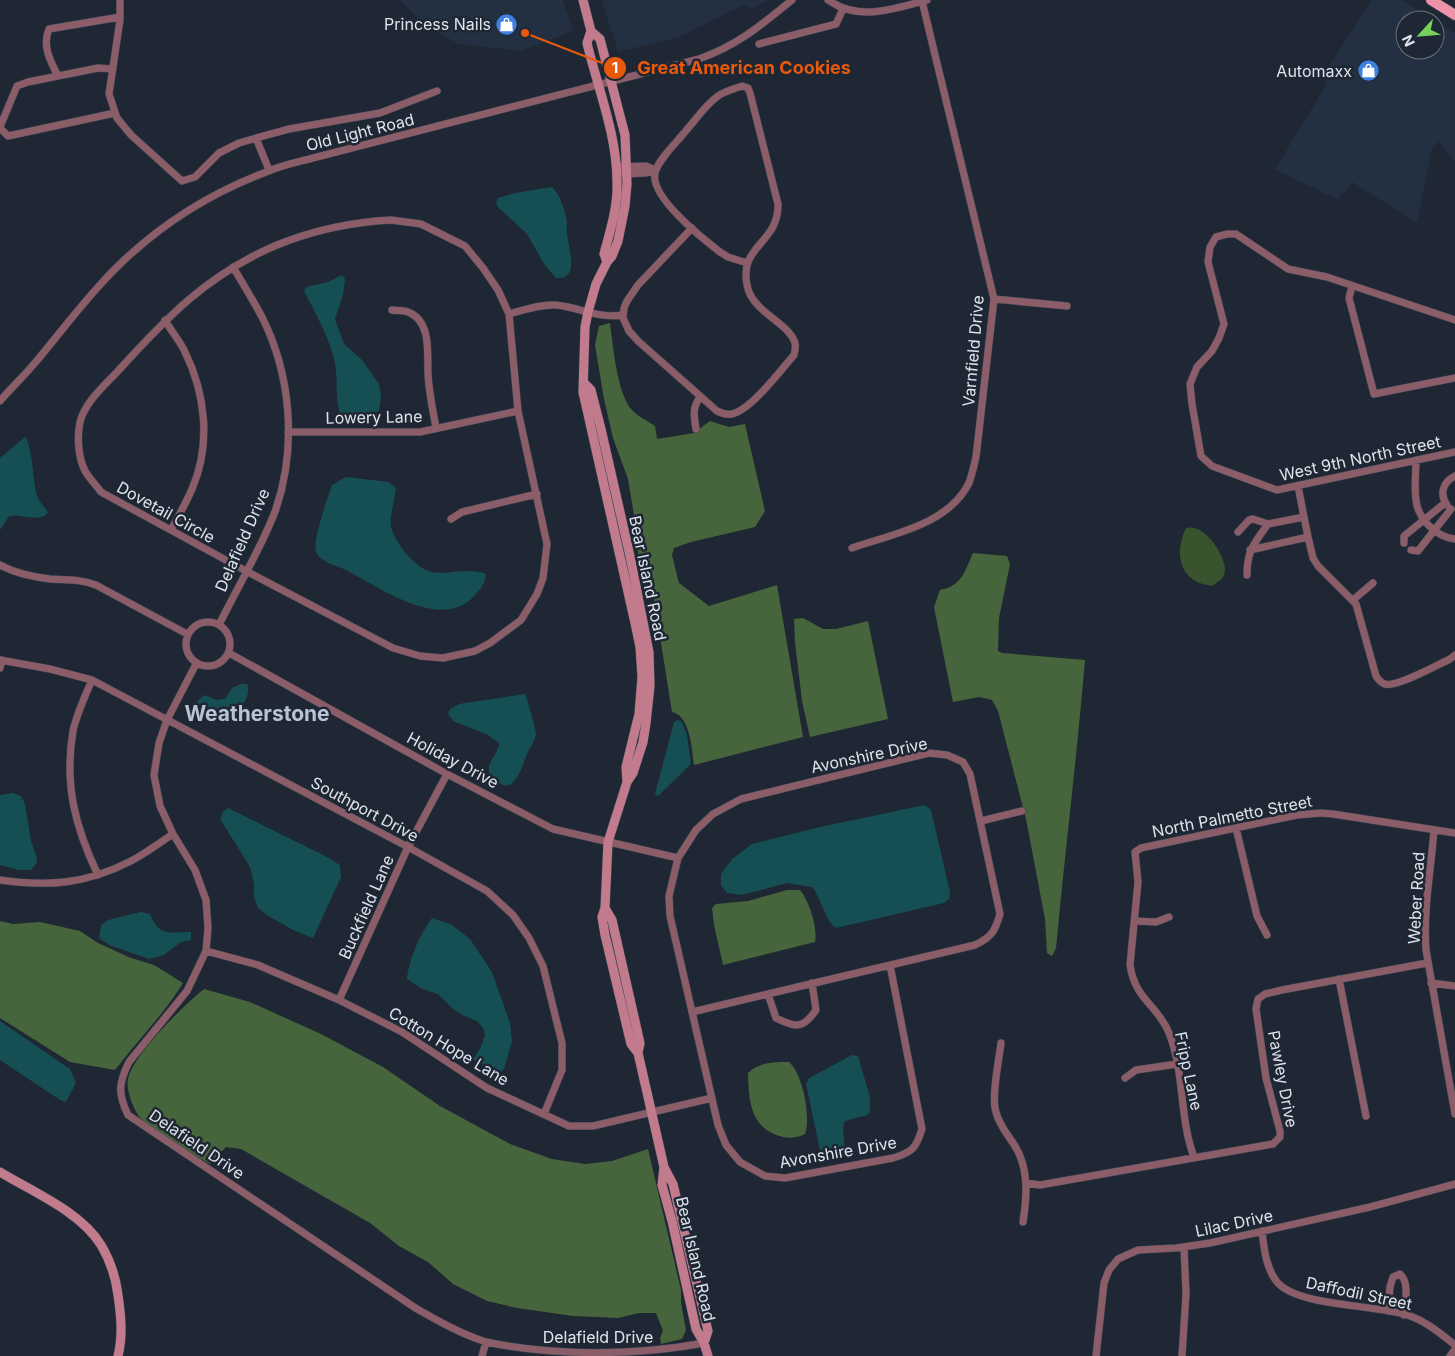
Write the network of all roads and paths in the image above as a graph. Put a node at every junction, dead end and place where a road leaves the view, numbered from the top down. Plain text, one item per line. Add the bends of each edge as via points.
1 (120, 0) edge
2 (582, 0) edge
3 (792, 0) edge
4 (828, 0) edge
5 (1431, 0) edge
6 (924, 1) edge
7 (843, 9) junction
8 (1455, 15) edge
9 (120, 17) junction
10 (591, 31) junction
11 (759, 44) dead end
12 (114, 69) junction
13 (58, 76) junction
14 (611, 81) junction
15 (598, 84) junction
16 (437, 91) dead end
17 (115, 113) junction
18 (0, 128) edge
19 (256, 138) junction
20 (269, 170) junction
21 (617, 170) junction
22 (627, 170) junction
23 (655, 170) junction
24 (692, 228) junction
25 (606, 262) junction
26 (747, 263) junction
27 (233, 267) junction
28 (1352, 286) junction
29 (994, 299) junction
30 (1067, 306) dead end
31 (392, 310) dead end
32 (588, 312) junction
33 (509, 314) junction
34 (622, 316) junction
35 (164, 320) junction
36 (1455, 320) edge
37 (1455, 378) edge
38 (700, 397) junction
39 (0, 401) edge
40 (518, 411) junction
41 (436, 428) junction
42 (696, 428) dead end
43 (288, 432) junction
44 (1454, 455) edge
45 (1416, 460) junction
46 (1455, 476) edge
47 (1298, 486) junction
48 (537, 494) junction
49 (1445, 503) junction
50 (1453, 510) edge
51 (1304, 517) junction
52 (451, 519) dead end
53 (1424, 519) junction
54 (1268, 524) junction
55 (171, 530) junction
56 (1435, 531) junction
57 (1238, 532) dead end
58 (1308, 537) junction
59 (1455, 539) edge
60 (1404, 543) dead end
61 (852, 548) dead end
62 (1250, 550) junction
63 (1411, 550) dead end
64 (0, 565) edge
65 (246, 572) junction
66 (1247, 575) dead end
67 (1373, 583) dead end
68 (1353, 600) junction
69 (219, 625) junction
70 (187, 634) junction
71 (229, 652) junction
72 (1455, 655) edge
73 (1, 660) edge
74 (196, 664) junction
75 (0, 668) edge
76 (92, 680) junction
77 (167, 720) junction
78 (447, 774) junction
79 (1022, 812) dead end
80 (981, 821) junction
81 (1236, 828) junction
82 (1434, 830) junction
83 (1455, 833) edge
84 (173, 834) junction
85 (608, 842) junction
86 (408, 847) junction
87 (1135, 852) joint
88 (678, 858) junction
89 (98, 875) junction
90 (0, 880) edge
91 (1169, 917) dead end
92 (1135, 921) junction
93 (1268, 935) dead end
94 (206, 951) junction
95 (1427, 963) junction
96 (890, 964) junction
97 (1339, 979) junction
98 (812, 983) junction
99 (1431, 983) junction
100 (1455, 986) edge
101 (768, 994) junction
102 (339, 1000) junction
103 (692, 1012) junction
104 (1001, 1043) dead end
105 (1177, 1064) junction
106 (1125, 1078) dead end
107 (712, 1098) junction
108 (651, 1112) junction
109 (544, 1114) junction
110 (1455, 1114) edge
111 (1366, 1116) dead end
112 (1194, 1157) junction
113 (0, 1172) edge
114 (1026, 1183) junction
115 (1455, 1184) edge
116 (1023, 1222) dead end
117 (1262, 1231) junction
118 (1184, 1248) junction
119 (1388, 1311) junction
120 (1404, 1315) junction
121 (486, 1342) junction
122 (704, 1343) junction
123 (1455, 1347) edge
124 (118, 1356) edge
125 (482, 1356) edge
126 (708, 1356) edge
127 (1096, 1356) edge
128 (1182, 1356) edge
129 (1450, 1356) edge

1 - 9 street
2 - 10 street
3 - 14 street, Old Light Road via 725,49 686,63
4 - 7 street
5 - 8 main road
6 - 7 street via 874,12
6 - 29 street, Varnfield Drive
7 - 11 street via 836,24
9 - 12 street
9 - 13 street via 49,29 46,36 49,58
10 - 14 street, Bear Island Road via 600,39
10 - 15 street, Bear Island Road via 587,43
12 - 13 street via 98,68
12 - 17 street via 109,94
13 - 18 street via 17,86
14 - 15 street, Old Light Road
14 - 22 street, Bear Island Road via 625,135
15 - 20 street, Old Light Road
15 - 21 street, Bear Island Road
16 - 19 street via 380,113
17 - 18 street via 8,136
17 - 19 street via 132,135 182,180 195,177 219,153
19 - 20 street
20 - 39 street, Old Light Road via 200,203 150,237 117,266
21 - 22 street
21 - 25 street, Bear Island Road via 616,208 604,254
22 - 23 street via 645,173
22 - 25 street, Bear Island Road via 622,225 612,256
23 - 24 street via 661,197
23 - 26 street via 713,100 742,86 748,88 779,214 774,228
24 - 26 street via 720,252
24 - 34 street via 638,285 627,300
25 - 32 street, Bear Island Road
26 - 38 street via 749,293 757,305 792,338 796,347 794,355 738,412 727,414 717,411
27 - 33 street, Dovetail Circle via 277,245 334,226 391,220 421,224 465,246 484,268
27 - 35 street, Dovetail Circle
27 - 43 street, Delafield Drive via 262,317 274,346 286,393
28 - 36 street, West 9th North Street
28 - 37 street via 1349,298 1374,394
28 - 47 street, West 9th North Street via 1288,269 1236,234 1216,237 1210,247 1208,262 1224,324 1212,351 1197,367 1190,384 1201,456 1216,468 1269,488 1277,490
29 - 30 street
29 - 61 street, Varnfield Drive via 976,457 969,482 954,504 932,519
31 - 41 street via 408,312 423,327 427,338 428,374
32 - 33 street via 545,305
32 - 34 street
32 - 85 street, Bear Island Road via 583,392 640,647 642,677 639,714 626,767 627,782
33 - 40 street, Dovetail Circle
34 - 38 street via 629,331
35 - 55 street via 185,350 196,378 203,404 204,426 203,454 192,489
35 - 55 street, Dovetail Circle via 89,403 80,421 78,442 85,470 101,492
38 - 42 street via 693,412
40 - 41 street, Lowery Lane
40 - 48 street, Dovetail Circle
41 - 43 street, Lowery Lane via 420,432
43 - 65 street, Delafield Drive via 284,483
44 - 45 street, West 9th North Street
45 - 47 street, West 9th North Street
45 - 53 street via 1416,500
46 - 49 street via 1447,481 1442,491
47 - 51 street
48 - 52 street via 462,512
48 - 65 street, Dovetail Circle via 547,544 544,578 520,620 475,651 443,658 420,656 393,648
49 - 50 street
49 - 53 street
50 - 56 street
51 - 54 street
51 - 58 street
53 - 56 street
53 - 60 street via 1404,536
54 - 57 street via 1249,520
54 - 62 street
55 - 65 street, Dovetail Circle
56 - 59 street
56 - 63 street via 1418,551
58 - 62 street
58 - 68 street via 1318,566
62 - 66 street
64 - 70 street via 35,577 83,580
65 - 69 street, Delafield Drive
67 - 68 street
68 - 72 street via 1376,676 1385,684 1412,677
69 - 70 street via 203,622
69 - 71 street via 228,634
70 - 74 street via 185,649
71 - 74 street via 222,662 213,666
71 - 78 street, Holiday Drive
73 - 75 street
73 - 76 street, Southport Drive via 50,668
74 - 77 street, Delafield Drive
76 - 77 street, Southport Drive
76 - 89 street via 74,730 70,773 74,811
77 - 84 street, Delafield Drive via 159,742 154,774 160,806
77 - 86 street, Southport Drive
78 - 85 street, Holiday Drive via 553,829
78 - 86 street, Buckfield Lane
79 - 80 street
80 - 88 street, Avonshire Drive via 970,774 963,762 947,755 930,753 741,799 712,814 696,830
80 - 96 street, Avonshire Drive via 1000,914 995,930 986,940 975,945
81 - 82 street, North Palmetto Street via 1320,813
81 - 87 street, North Palmetto Street via 1141,848
81 - 93 street via 1257,916
82 - 83 street, North Palmetto Street
82 - 95 street, Weber Road via 1425,934
84 - 89 street via 131,861
84 - 94 street, Delafield Drive via 195,870 206,900
85 - 88 street, Holiday Drive
85 - 108 street, Bear Island Road via 605,908 612,920 640,1043 638,1053
86 - 102 street, Buckfield Lane
86 - 109 street, Southport Drive via 486,891 512,915 529,938 543,966 562,1042 562,1070
87 - 92 street, Fripp Lane via 1138,882
88 - 103 street, Avonshire Drive via 669,896 670,916
89 - 90 street via 60,884
91 - 92 street via 1156,922
92 - 105 street, Fripp Lane via 1130,965 1133,979 1138,991 1169,1032
94 - 102 street, Cotton Hope Lane via 258,964
94 - 121 street, Delafield Drive via 187,991 129,1062 119,1089 128,1115 417,1310 458,1332
95 - 97 street, Pawley Drive
95 - 99 street, Weber Road
96 - 98 street, Avonshire Drive
96 - 107 street, Avonshire Drive via 922,1129 917,1145 907,1154 785,1178 765,1176 740,1162 726,1145
97 - 111 street
97 - 112 street, Pawley Drive via 1270,993 1261,996 1256,1003 1266,1078 1280,1131 1278,1141 1267,1146
98 - 101 street, Avonshire Drive
98 - 101 street via 816,1010 808,1021 799,1024 790,1025 776,1018
99 - 100 street
99 - 110 street, Weber Road
101 - 103 street, Avonshire Drive
102 - 109 street, Cotton Hope Lane via 402,1032 487,1088
103 - 107 street, Avonshire Drive
104 - 114 street via 995,1111 1020,1156
105 - 106 street via 1136,1070
105 - 112 street, Fripp Lane via 1189,1144
107 - 108 street, Cotton Hope Lane
108 - 109 street, Cotton Hope Lane via 593,1126 569,1126
108 - 122 street, Bear Island Road via 664,1167 662,1185 696,1329
112 - 114 street, Pawley Drive via 1040,1185
113 - 124 street via 70,1214 101,1245 117,1288 121,1326
114 - 116 street
115 - 117 street, Lilac Drive
117 - 118 street, Lilac Drive
117 - 119 street, Daffodil Street via 1271,1273 1289,1291 1313,1299
118 - 127 street, Lilac Drive via 1131,1252 1118,1259 1109,1270 1104,1283
118 - 128 street via 1186,1294
119 - 120 street, Daffodil Street
119 - 120 street via 1393,1277 1400,1274 1406,1284
120 - 123 street, Daffodil Street via 1440,1333
121 - 122 street, Delafield Drive via 554,1356 665,1351
121 - 125 street
122 - 126 street, Bear Island Road
123 - 129 street

